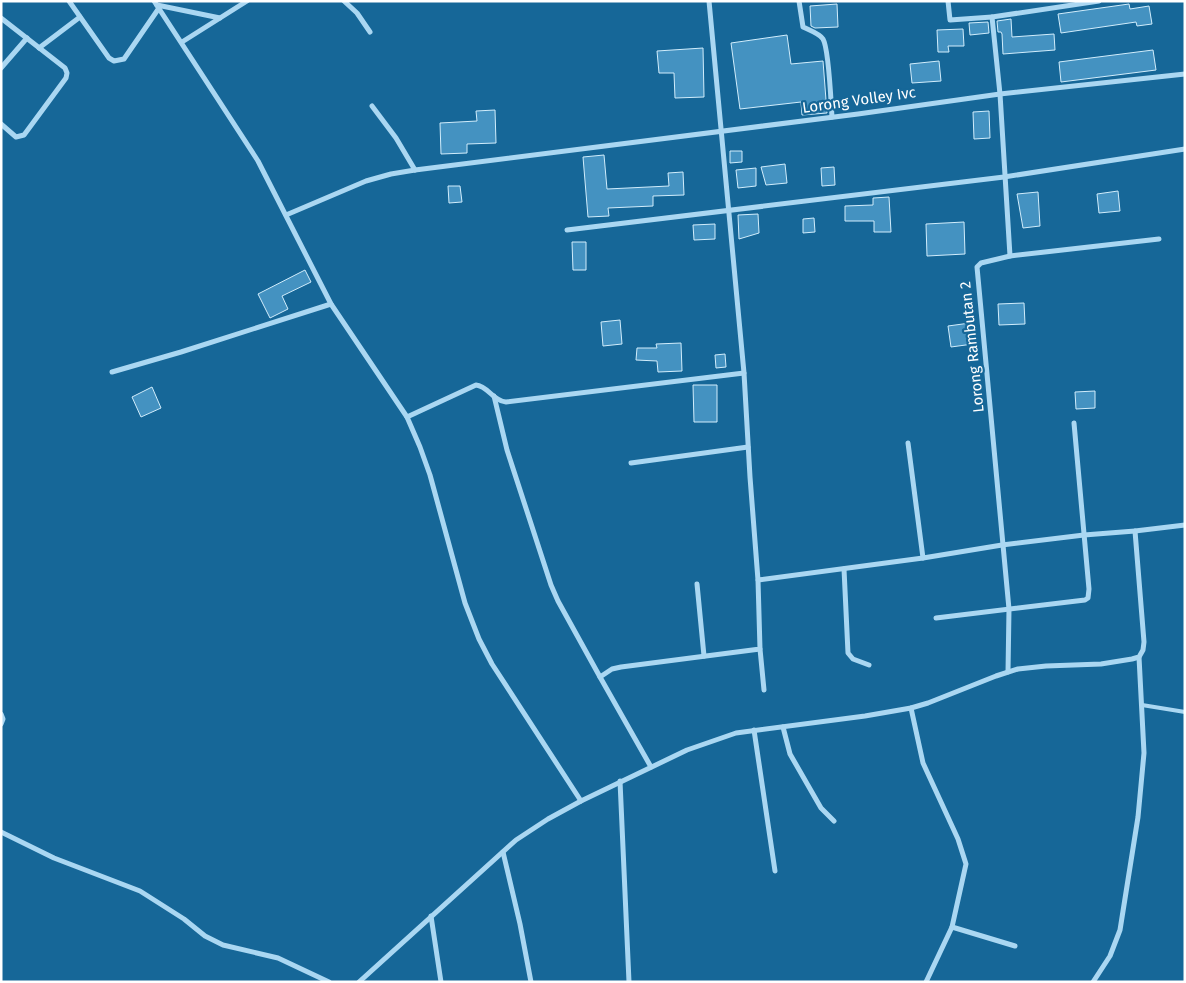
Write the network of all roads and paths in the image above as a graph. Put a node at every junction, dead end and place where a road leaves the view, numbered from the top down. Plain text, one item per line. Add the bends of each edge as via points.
1 (69, 1) edge
2 (247, 1) edge
3 (344, 1) edge
4 (709, 1) edge
5 (799, 1) edge
6 (948, 1) edge
7 (1099, 1) edge
8 (157, 5) edge
9 (80, 17) junction
10 (992, 17) junction
11 (1, 18) edge
12 (220, 18) junction
13 (370, 32) dead end
14 (27, 38) junction
15 (182, 42) junction
16 (39, 48) junction
17 (1, 68) edge
18 (1185, 74) edge
19 (1000, 94) junction
20 (372, 106) dead end
21 (832, 117) junction
22 (1, 124) edge
23 (722, 131) junction
24 (1185, 149) edge
25 (415, 170) junction
26 (1004, 177) junction
27 (729, 211) junction
28 (286, 215) junction
29 (567, 230) dead end
30 (1159, 239) dead end
31 (1010, 256) junction
32 (331, 304) junction
33 (112, 372) dead end
34 (744, 374) junction
35 (494, 396) junction
36 (407, 418) junction
37 (1074, 423) dead end
38 (908, 443) dead end
39 (748, 447) junction
40 (631, 463) dead end
41 (1185, 525) edge
42 (1134, 530) junction
43 (1084, 535) junction
44 (1002, 545) junction
45 (924, 558) junction
46 (844, 569) junction
47 (758, 580) junction
48 (697, 584) dead end
49 (1009, 609) junction
50 (936, 618) dead end
51 (760, 649) junction
52 (704, 656) junction
53 (1138, 657) junction
54 (869, 665) dead end
55 (1008, 672) junction
56 (600, 677) junction
57 (764, 690) dead end
58 (1142, 705) junction
59 (911, 708) junction
60 (1185, 712) edge
61 (1, 714) edge
62 (1, 724) edge
63 (783, 727) junction
64 (754, 730) junction
65 (651, 767) junction
66 (620, 781) junction
67 (581, 801) junction
68 (834, 820) dead end
69 (1, 832) edge
70 (503, 852) junction
71 (776, 871) dead end
72 (431, 916) junction
73 (952, 927) junction
74 (1015, 946) dead end
75 (329, 982) edge
76 (359, 982) edge
77 (440, 982) edge
78 (531, 982) edge
79 (629, 982) edge
80 (926, 982) edge
81 (1093, 982) edge

1 - 9 street
2 - 12 street
3 - 13 street
4 - 23 street
5 - 21 street via 803,27 822,38 824,43
6 - 10 street via 950,20
7 - 10 street
8 - 9 street via 124,59 117,61 109,58
8 - 12 street
8 - 15 street
9 - 16 street
10 - 19 street
11 - 14 street
12 - 15 street
14 - 16 street
14 - 17 street
15 - 28 street via 258,161
16 - 22 street via 65,68 66,78 24,135 16,137
18 - 19 street, Lorong Volley Ivc
19 - 21 street, Lorong Volley Ivc
19 - 26 street
20 - 25 street
21 - 23 street, Lorong Volley Ivc
23 - 25 street, Lorong Volley Ivc
23 - 27 street
24 - 26 street
25 - 28 street, Lorong Volley Ivc via 366,181
26 - 27 street
26 - 31 street
27 - 29 street
27 - 34 street
28 - 32 street
30 - 31 street, Lorong Rambutan 2
31 - 44 street, Lorong Rambutan 2 via 982,263 977,269
32 - 33 street
32 - 36 street
34 - 35 street via 518,401 502,402
34 - 39 street
35 - 36 street via 481,386 472,385
35 - 56 street via 507,450 551,585
36 - 67 street via 430,475 465,603 479,639
37 - 43 street
38 - 45 street
39 - 40 street
39 - 47 street
41 - 42 street
42 - 43 street
42 - 53 street via 1144,642
43 - 44 street
43 - 49 street via 1090,589 1088,598
44 - 45 street
44 - 49 street, Lorong Rambutan 2
45 - 46 street
46 - 47 street
46 - 54 street via 848,653 853,659
47 - 51 street
48 - 52 street
49 - 50 street
49 - 55 street, Lorong Rambutan 2
51 - 52 street
51 - 57 street
52 - 56 street via 616,668
53 - 55 street via 1101,664 1034,667
53 - 58 street
55 - 59 street
56 - 65 street
58 - 60 lane
58 - 81 street via 1144,753 1122,922 1110,956
59 - 63 street
59 - 73 street via 923,763 966,860
61 - 62 street
63 - 64 street
63 - 68 street via 790,754 821,808
64 - 65 street via 700,744
64 - 71 street
65 - 66 street
66 - 67 street
66 - 79 street
67 - 70 street via 548,819
69 - 75 street via 54,858 140,891 223,945 278,958
70 - 72 street
70 - 78 street
72 - 76 street
72 - 77 street
73 - 74 street
73 - 80 street

